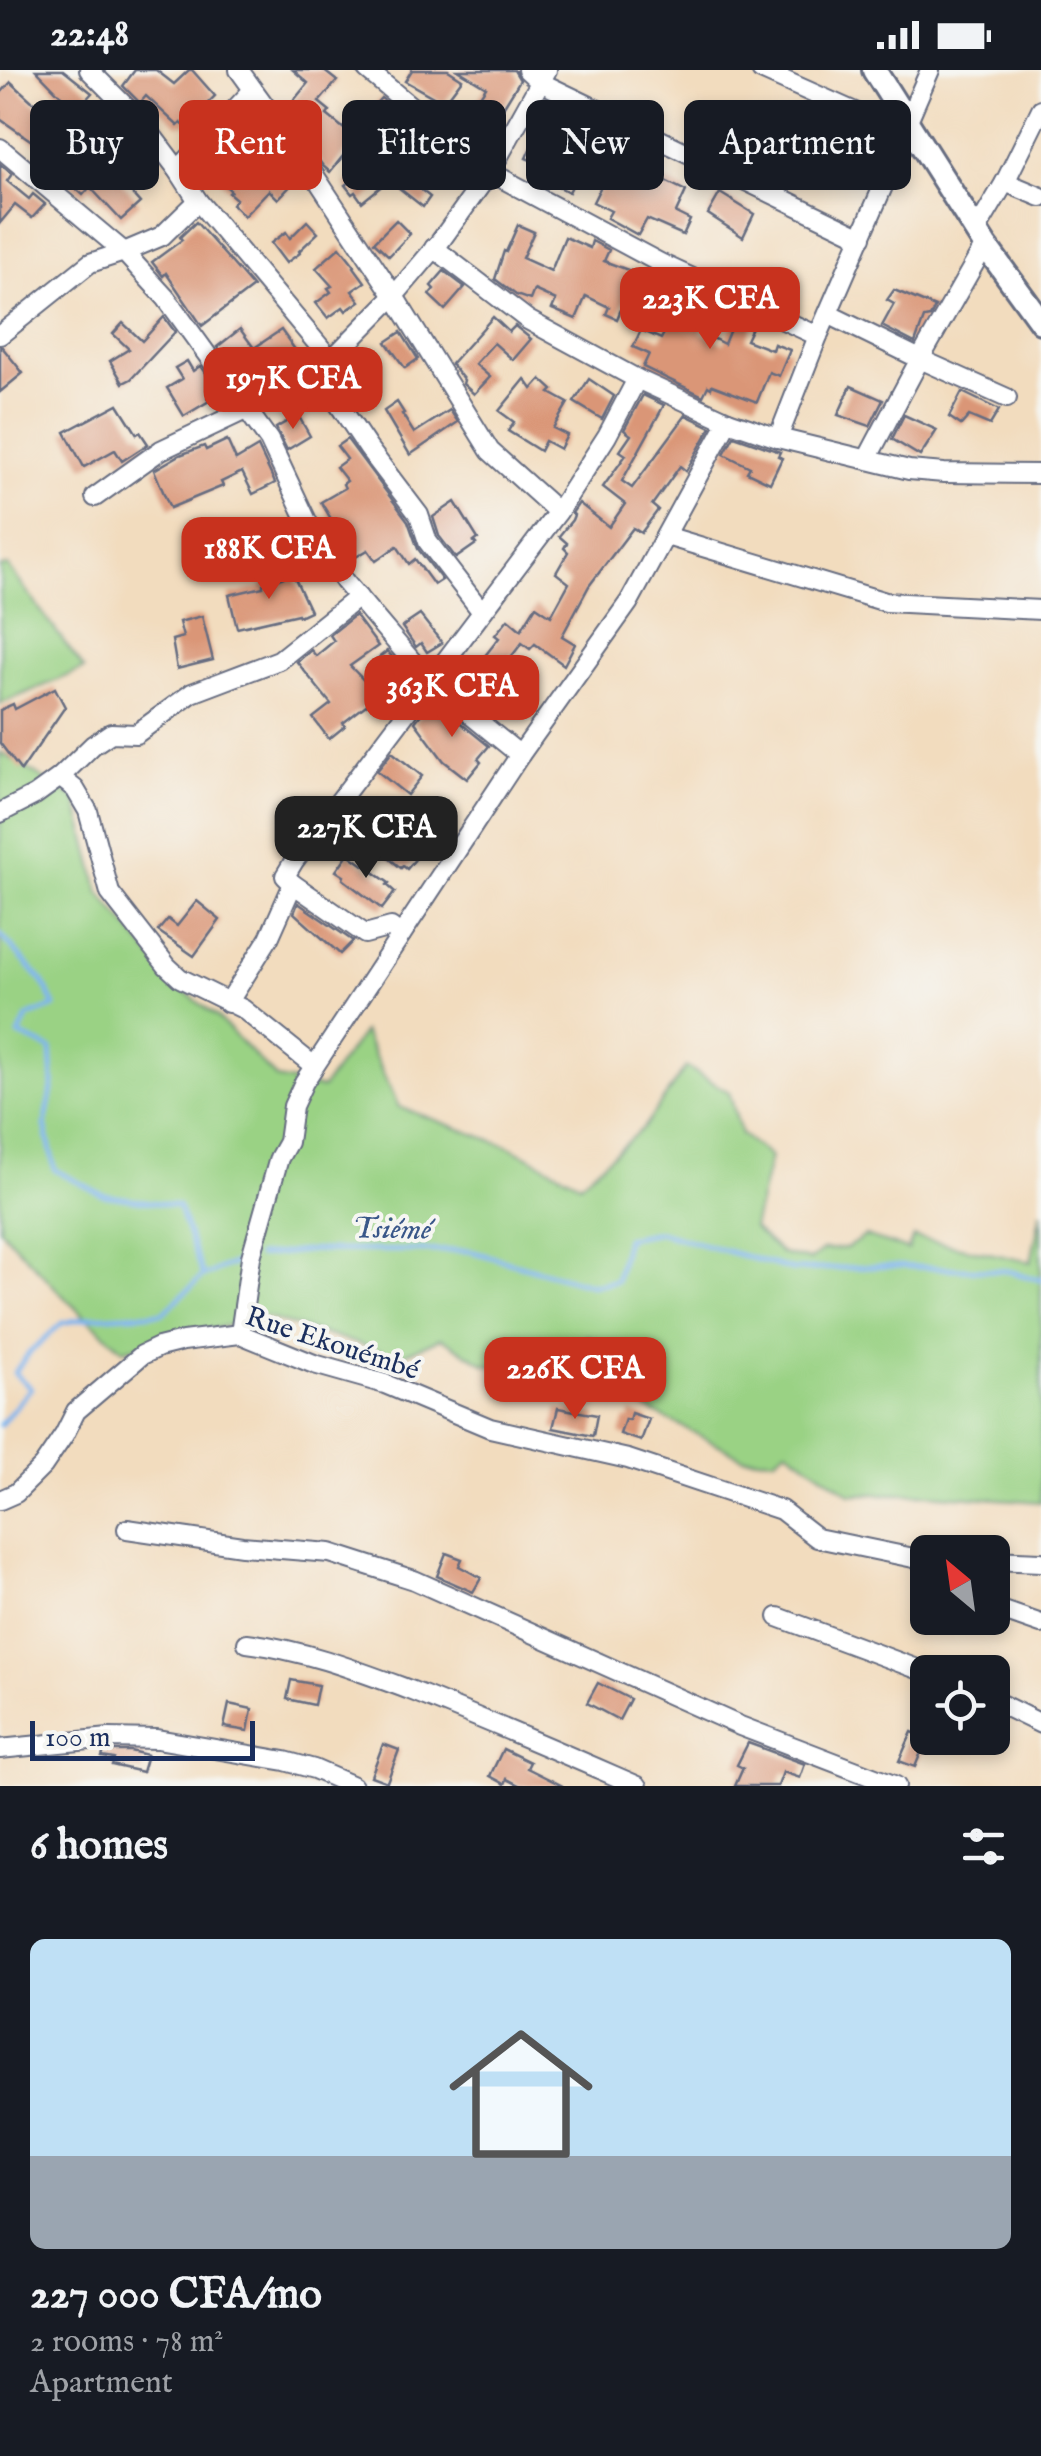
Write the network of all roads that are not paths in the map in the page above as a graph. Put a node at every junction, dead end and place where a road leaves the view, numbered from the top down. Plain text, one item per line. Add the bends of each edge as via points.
1 (89, 70) edge
2 (239, 70) edge
3 (367, 70) edge
4 (761, 70) edge
5 (874, 70) edge
6 (930, 70) edge
7 (538, 74) edge
8 (253, 90) junction
9 (403, 100) edge
10 (827, 100) edge
11 (890, 100) edge
12 (1041, 108) edge
13 (911, 118) edge
14 (911, 138) edge
15 (506, 139) edge
16 (0, 148) edge
17 (178, 170) junction
18 (506, 181) edge
19 (1005, 182) junction
20 (477, 190) edge
21 (882, 190) edge
22 (1041, 197) edge
23 (198, 201) junction
24 (862, 237) junction
25 (980, 238) junction
26 (434, 248) junction
27 (124, 252) junction
28 (394, 296) junction
29 (828, 314) junction
30 (1041, 322) edge
31 (0, 335) edge
32 (818, 336) junction
33 (920, 359) junction
34 (324, 366) junction
35 (637, 379) junction
36 (1007, 398) dead end
37 (248, 410) junction
38 (728, 421) junction
39 (778, 438) junction
40 (867, 459) junction
41 (1041, 474) edge
42 (95, 497) dead end
43 (558, 512) junction
44 (666, 536) junction
45 (358, 597) junction
46 (1041, 610) edge
47 (482, 612) junction
48 (429, 680) junction
49 (520, 755) junction
50 (60, 777) junction
51 (0, 813) edge
52 (293, 884) junction
53 (401, 935) junction
54 (228, 1003) junction
55 (314, 1066) junction
56 (240, 1334) junction
57 (0, 1500) edge
58 (127, 1529) dead end
59 (910, 1557) edge
60 (1010, 1561) edge
61 (1041, 1562) edge
62 (1010, 1613) edge
63 (778, 1616) dead end
64 (1041, 1624) edge
65 (247, 1643) dead end
66 (910, 1666) edge
67 (1010, 1709) edge
68 (1041, 1724) edge
69 (0, 1749) edge
70 (352, 1786) edge
71 (638, 1786) edge
72 (896, 1786) edge

1 - 17 street
2 - 8 street
3 - 9 street
4 - 10 street
5 - 11 main road
6 - 13 street
7 - 15 street
7 - 24 street
8 - 17 street
8 - 28 street
12 - 19 street
14 - 25 main road
16 - 27 street
17 - 23 street
18 - 32 street via 660,263
19 - 22 street
19 - 25 street
20 - 26 street
21 - 24 street
23 - 27 street via 162,236
23 - 34 street
24 - 29 street
25 - 30 main road
25 - 33 street
26 - 28 street
26 - 35 street via 528,320
27 - 31 street via 90,263
27 - 37 street
28 - 34 street
28 - 43 street via 490,450
29 - 32 street
29 - 33 street
32 - 39 street
33 - 36 street
33 - 40 street
34 - 37 street
34 - 47 street via 368,448 419,515 428,542
35 - 38 street
35 - 43 street
37 - 42 street via 161,450
37 - 45 street via 316,540
38 - 39 street
38 - 44 street
39 - 40 street
40 - 41 street via 944,474
43 - 47 street
44 - 46 street via 886,602
44 - 49 street via 629,602
45 - 48 street
45 - 50 street via 278,660 192,693 136,734 111,734
47 - 48 street
48 - 49 street
48 - 52 street via 294,860 285,876
49 - 53 street
50 - 51 street
50 - 54 street via 88,812 110,893 180,978
52 - 53 street via 364,934 391,927
52 - 54 street
53 - 55 street
54 - 55 street
55 - 56 street via 293,1106 251,1257
56 - 57 street, Rue Ekouémbé via 182,1341 142,1355 76,1411 43,1466
56 - 59 street, Rue Ekouémbé via 490,1428 628,1459 781,1510 817,1538
58 - 72 street via 330,1553 414,1580 740,1726
60 - 61 street
62 - 64 street
63 - 66 street
65 - 71 street via 297,1650 380,1679
67 - 68 street
69 - 70 street via 157,1738 314,1769

